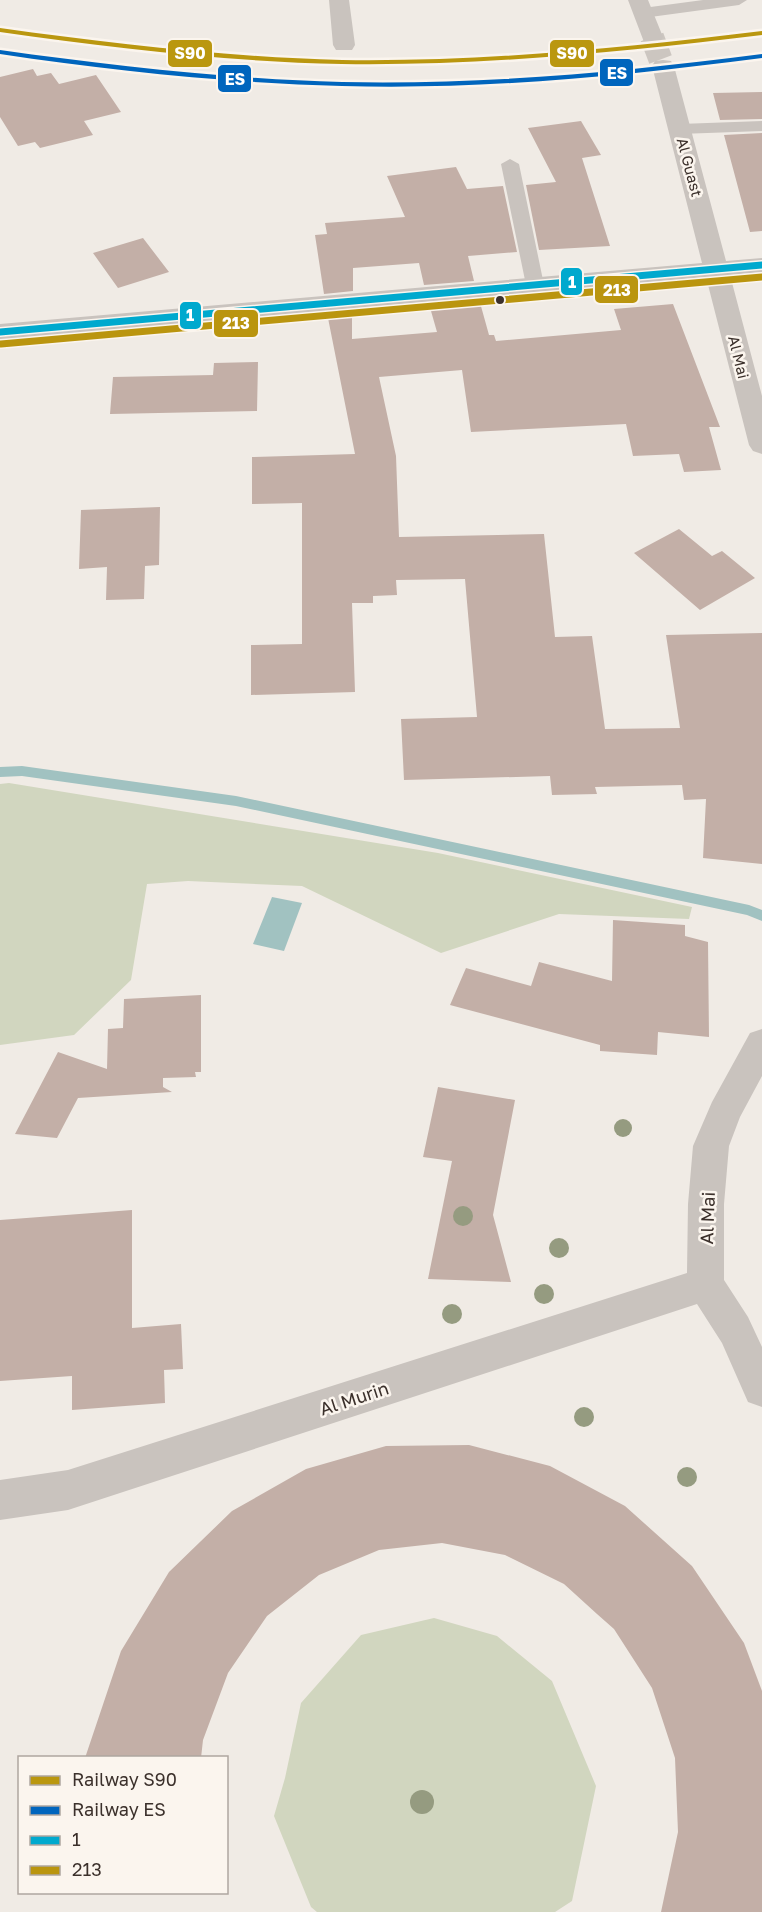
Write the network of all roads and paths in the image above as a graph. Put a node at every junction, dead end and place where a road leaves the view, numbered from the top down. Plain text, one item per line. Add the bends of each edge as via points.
1 (339, 0) edge
2 (740, 0) edge
3 (641, 7) edge
4 (652, 37) tunnel mouth
5 (344, 45) dead end
6 (663, 66) tunnel mouth
7 (762, 126) edge
8 (680, 129) junction
9 (510, 164) dead end
10 (762, 265) edge
11 (717, 269) junction
12 (535, 285) junction
13 (0, 332) edge
14 (762, 445) edge
15 (762, 1043) edge
16 (705, 1284) junction
17 (762, 1389) edge
18 (0, 1500) edge

1 - 5 street
2 - 3 lane
3 - 4 street
6 - 8 street, Al Guast
7 - 8 lane
8 - 11 street, Al Guast
9 - 12 lane
10 - 11 street
11 - 12 street
11 - 14 street, Al Mai
12 - 13 street
15 - 16 street, Al Mai via 711,1146
16 - 17 street via 735,1330
16 - 18 street, Al Murin via 68,1490

